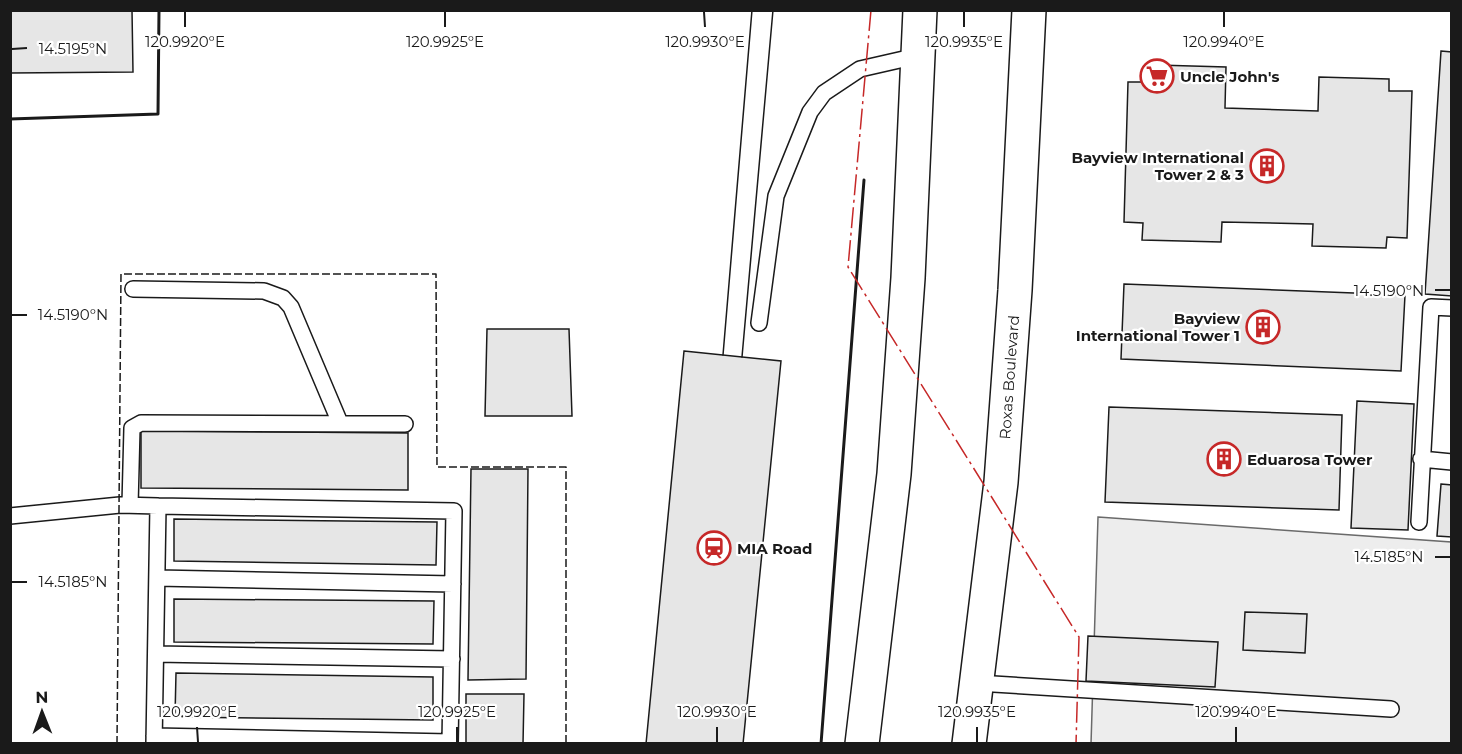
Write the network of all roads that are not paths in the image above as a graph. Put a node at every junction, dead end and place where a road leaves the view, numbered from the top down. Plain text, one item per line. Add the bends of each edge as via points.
1 (920, 10) edge
2 (1029, 10) edge
3 (917, 56) junction
4 (133, 289) dead end
5 (1452, 308) edge
6 (759, 322) dead end
7 (340, 423) junction
8 (405, 424) dead end
9 (1421, 459) junction
10 (1452, 462) edge
11 (130, 505) junction
12 (158, 506) junction
13 (10, 516) edge
14 (1419, 522) dead end
15 (157, 578) junction
16 (453, 584) junction
17 (156, 654) junction
18 (452, 660) junction
19 (977, 683) junction
20 (1391, 709) dead end
21 (154, 740) edge
22 (450, 743) edge
23 (862, 744) edge
24 (969, 744) edge

1 - 3 highway
2 - 19 highway, Roxas Boulevard via 1002,471
3 - 6 lane via 860,69 824,93 810,112 776,196
3 - 23 highway via 908,278 894,474
4 - 7 lane via 264,291 284,298
5 - 9 lane via 1431,307
7 - 8 lane
7 - 11 lane via 141,423 132,428
9 - 10 lane
9 - 14 lane
11 - 12 lane
11 - 13 lane
12 - 15 lane
12 - 16 lane via 454,511
15 - 16 lane
15 - 17 lane
16 - 18 lane
17 - 18 lane
17 - 21 lane
18 - 22 lane
19 - 20 lane
19 - 24 highway, Roxas Boulevard
21 - 22 lane

